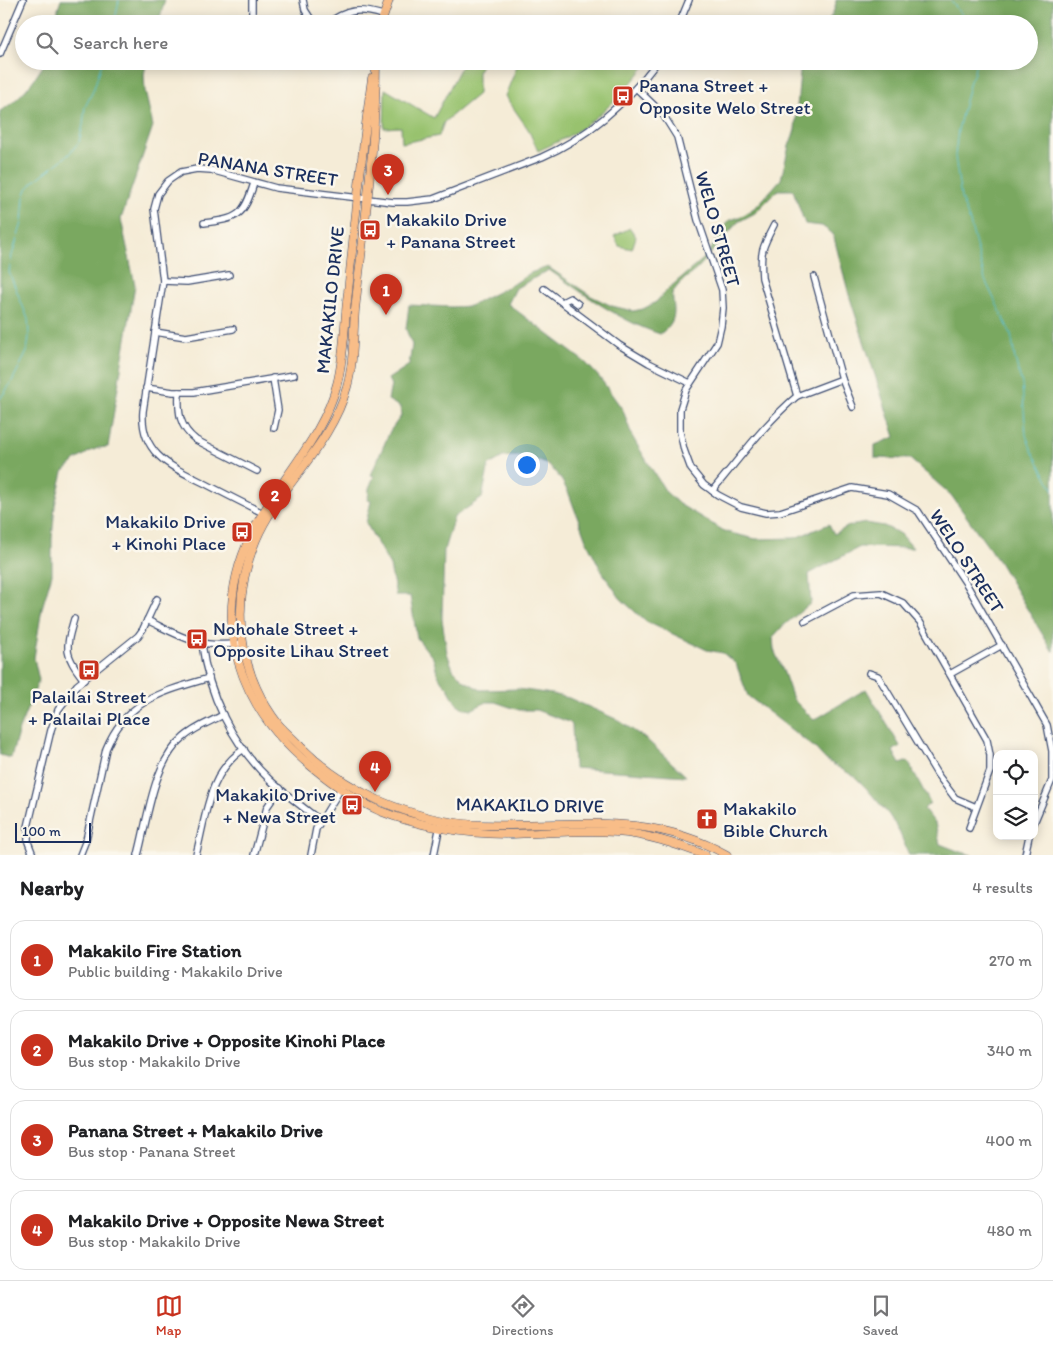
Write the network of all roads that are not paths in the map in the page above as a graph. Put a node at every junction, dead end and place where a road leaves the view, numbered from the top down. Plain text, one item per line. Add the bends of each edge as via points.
1 (23, 0) edge
2 (252, 0) edge
3 (303, 0) edge
4 (389, 0) edge
5 (689, 0) edge
6 (17, 15) edge
7 (252, 15) edge
8 (308, 15) edge
9 (340, 15) edge
10 (383, 15) joint
11 (683, 15) edge
12 (15, 19) edge
13 (0, 54) edge
14 (374, 70) edge
15 (375, 70) edge
16 (651, 70) edge
17 (636, 88) junction
18 (254, 183) junction
19 (358, 198) junction
20 (368, 199) junction
21 (204, 223) dead end
22 (774, 225) dead end
23 (229, 275) dead end
24 (814, 277) dead end
25 (163, 281) junction
26 (544, 289) dead end
27 (562, 302) junction
28 (578, 304) dead end
29 (346, 310) junction
30 (355, 311) junction
31 (233, 329) dead end
32 (155, 332) junction
33 (294, 375) dead end
34 (273, 378) junction
35 (842, 379) junction
36 (690, 383) junction
37 (146, 388) junction
38 (179, 392) junction
39 (797, 396) junction
40 (853, 407) dead end
41 (274, 428) dead end
42 (257, 471) dead end
43 (712, 491) junction
44 (266, 514) junction
45 (157, 599) dead end
46 (74, 619) dead end
47 (147, 620) junction
48 (805, 621) dead end
49 (202, 644) junction
50 (238, 644) junction
51 (1002, 645) junction
52 (869, 673) dead end
53 (950, 674) junction
54 (209, 678) junction
55 (84, 680) junction
56 (223, 715) junction
57 (244, 749) junction
58 (342, 786) junction
59 (280, 788) junction
60 (976, 807) junction
61 (1038, 813) edge
62 (321, 821) junction
63 (440, 824) junction
64 (969, 828) dead end
65 (1028, 840) edge
66 (33, 855) edge
67 (80, 855) edge
68 (138, 855) edge
69 (196, 855) edge
70 (254, 855) edge
71 (310, 855) edge
72 (434, 855) edge
73 (706, 855) edge
74 (727, 855) edge
75 (1025, 855) edge

1 - 6 street
2 - 7 street
3 - 8 street
4 - 10 main road
5 - 11 street
9 - 10 street via 365,10
12 - 13 street
14 - 19 main road, MAKAKILO DRIVE
15 - 20 main road, MAKAKILO DRIVE
16 - 17 street, PANANA STREET
17 - 20 street, PANANA STREET via 596,126 539,159 433,199 407,202
17 - 36 street, WELO STREET via 662,112 677,138 698,220 722,290 722,326 717,343
18 - 19 street, PANANA STREET
18 - 21 street via 247,204 239,213 226,220
18 - 25 street, PANANA STREET via 211,170 196,169 181,172 164,185 156,199 154,214
19 - 20 street, PANANA STREET
19 - 29 main road, MAKAKILO DRIVE
20 - 30 main road, MAKAKILO DRIVE
22 - 39 street via 762,247 762,278
23 - 25 street via 191,281
24 - 35 street
25 - 32 street, PANANA STREET
26 - 27 street
27 - 28 street via 570,298
27 - 36 street via 619,345
29 - 30 main road
29 - 44 main road, MAKAKILO DRIVE via 341,369 331,404
30 - 44 main road, MAKAKILO DRIVE via 351,371 340,407 332,425
31 - 32 street via 186,337
32 - 37 street, PANANA STREET
33 - 34 street
34 - 38 street
34 - 41 street via 278,410
35 - 39 street
35 - 40 street
36 - 43 street, WELO STREET via 680,408 680,432 692,469
37 - 38 street
37 - 44 street, PANANA STREET via 142,418 144,432 162,460
38 - 42 street via 179,416 189,434
39 - 43 street via 772,418
43 - 51 street, WELO STREET via 741,506 766,513 780,512 852,488 888,494 918,511 956,566
44 - 50 main road, MAKAKILO DRIVE via 244,579
45 - 47 street
46 - 55 street via 67,644 68,655
47 - 49 street
47 - 55 street via 134,640
48 - 53 street via 854,595 881,593 903,604 920,622
49 - 50 street
49 - 54 street
50 - 58 main road, MAKAKILO DRIVE via 265,704 280,727
51 - 53 street
51 - 61 street, WELO STREET via 1049,734 1052,780
52 - 60 street via 878,676 955,798
53 - 60 street via 987,740 990,771
54 - 56 street
54 - 67 street via 155,695 137,706 118,726 106,749
55 - 66 street via 64,701 50,730 28,828 28,842
56 - 57 street
56 - 68 street via 190,732 164,760
57 - 59 street
57 - 69 street via 226,763 215,782
58 - 62 street
58 - 63 main road, MAKAKILO DRIVE
59 - 62 street
59 - 70 street via 267,806
60 - 64 street
62 - 71 street via 313,837
63 - 72 street
63 - 73 main road, MAKAKILO DRIVE via 478,833 616,832 648,836
63 - 74 main road, MAKAKILO DRIVE via 617,823 681,835
65 - 75 street

